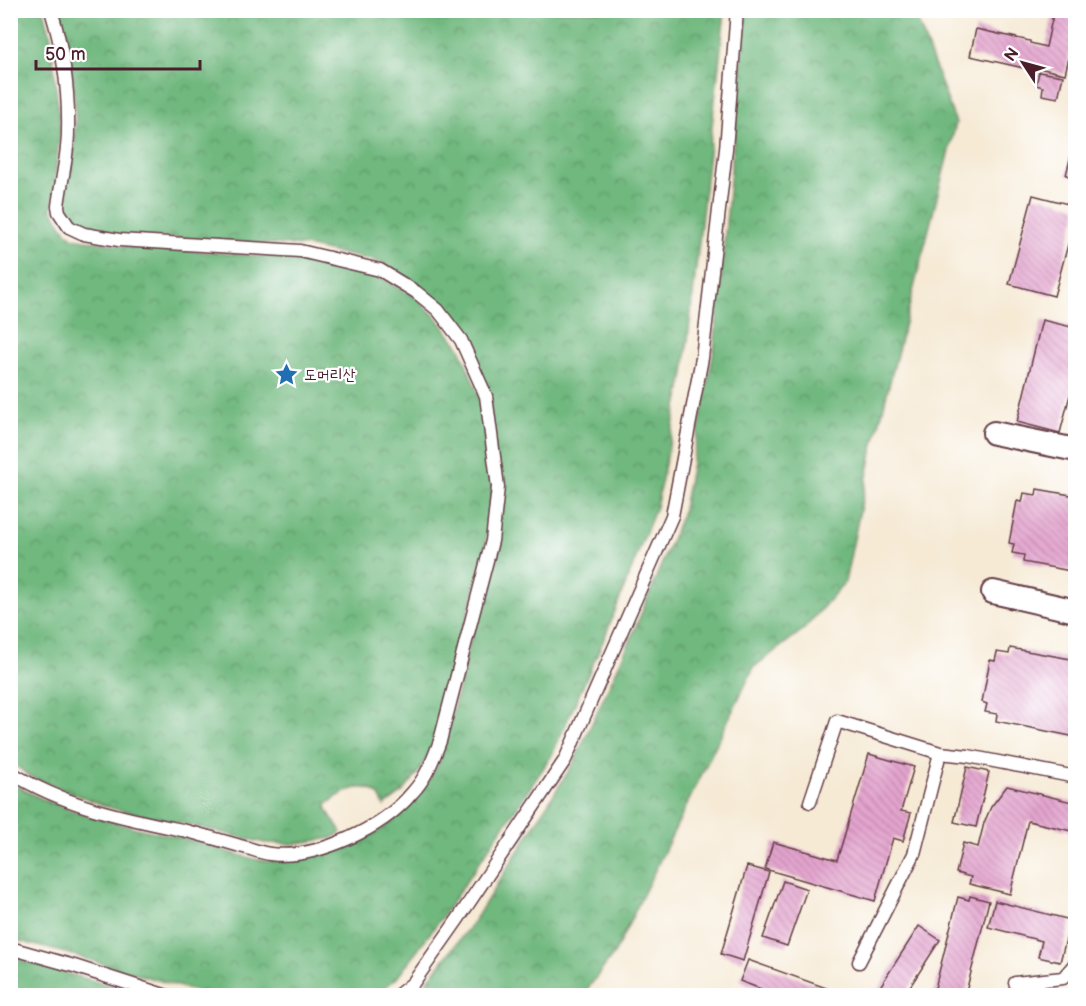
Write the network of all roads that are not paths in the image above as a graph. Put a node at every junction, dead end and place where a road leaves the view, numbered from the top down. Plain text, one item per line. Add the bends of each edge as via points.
1 (51, 10) edge
2 (737, 10) edge
3 (994, 433) dead end
4 (1076, 450) edge
5 (993, 592) dead end
6 (1076, 610) edge
7 (940, 753) junction
8 (10, 772) edge
9 (1076, 777) edge
10 (810, 802) dead end
11 (10, 948) edge
12 (859, 962) dead end
13 (1076, 963) edge
14 (1015, 983) dead end
15 (167, 996) edge
16 (397, 996) edge

1 - 8 lane via 68,99 68,133 58,206 69,227 84,234 120,240 300,251 380,270 438,310 461,340 486,396 498,487 492,541 430,767 393,813 359,833 297,854 270,854 113,816 33,787
2 - 16 lane via 702,358 672,516 565,760 413,983
3 - 4 street
5 - 6 street
7 - 9 lane
7 - 10 lane via 837,722
7 - 12 lane via 914,854
11 - 15 lane
13 - 14 lane via 1063,978

